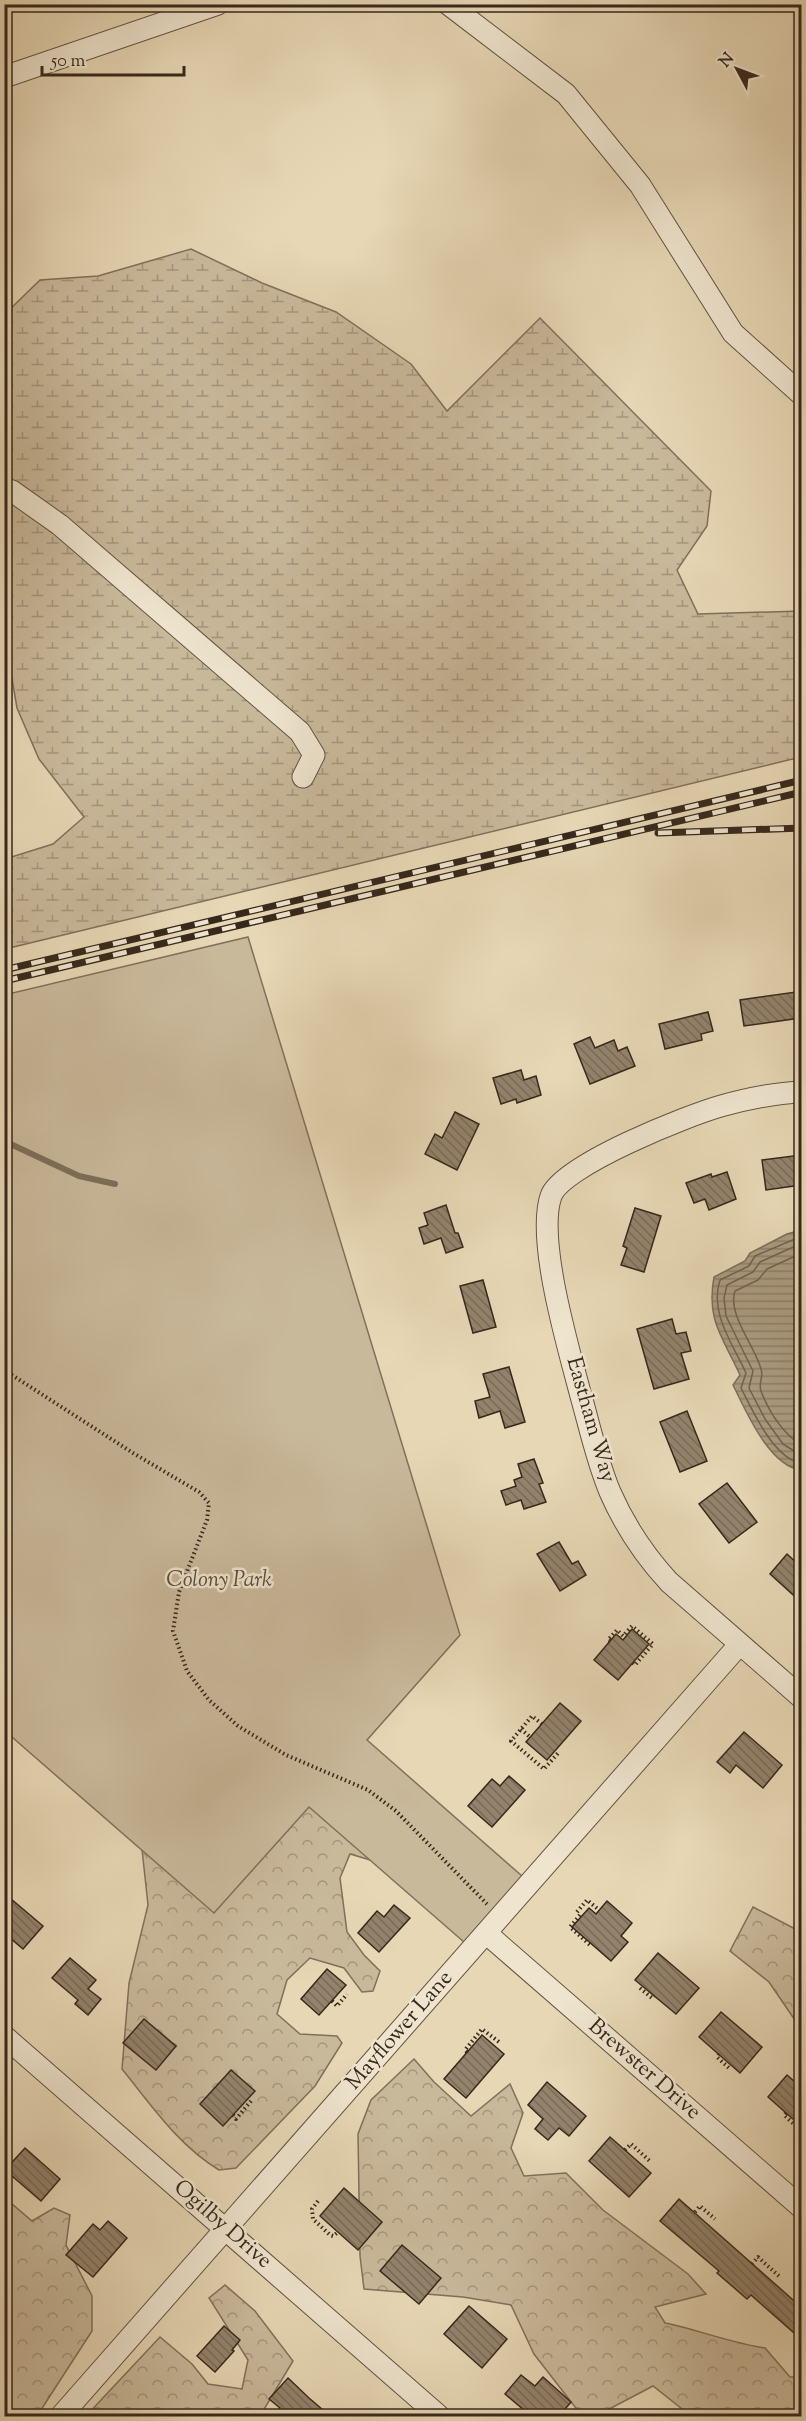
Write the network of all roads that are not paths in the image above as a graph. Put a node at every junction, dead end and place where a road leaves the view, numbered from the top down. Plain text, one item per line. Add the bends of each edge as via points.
1 (218, 4) edge
2 (448, 4) edge
3 (4, 77) edge
4 (801, 395) edge
5 (4, 488) edge
6 (303, 777) dead end
7 (801, 1092) edge
8 (739, 1645) junction
9 (801, 1698) edge
10 (486, 1934) junction
11 (4, 2036) edge
12 (801, 2208) edge
13 (226, 2228) junction
14 (61, 2416) edge
15 (439, 2416) edge

1 - 3 street
2 - 4 street via 566,94 640,186 733,333
5 - 6 street via 60,525 300,732 314,755
7 - 8 street, Eastham Way via 721,1106 657,1130 581,1167 551,1194 552,1272 595,1451 610,1493 654,1566
8 - 9 street, Eastham Way
8 - 10 street, Mayflower Lane
10 - 12 street, Brewster Drive
10 - 13 street, Mayflower Lane
11 - 13 street, Ogilby Drive
13 - 14 street, Mayflower Lane
13 - 15 street, Ogilby Drive

